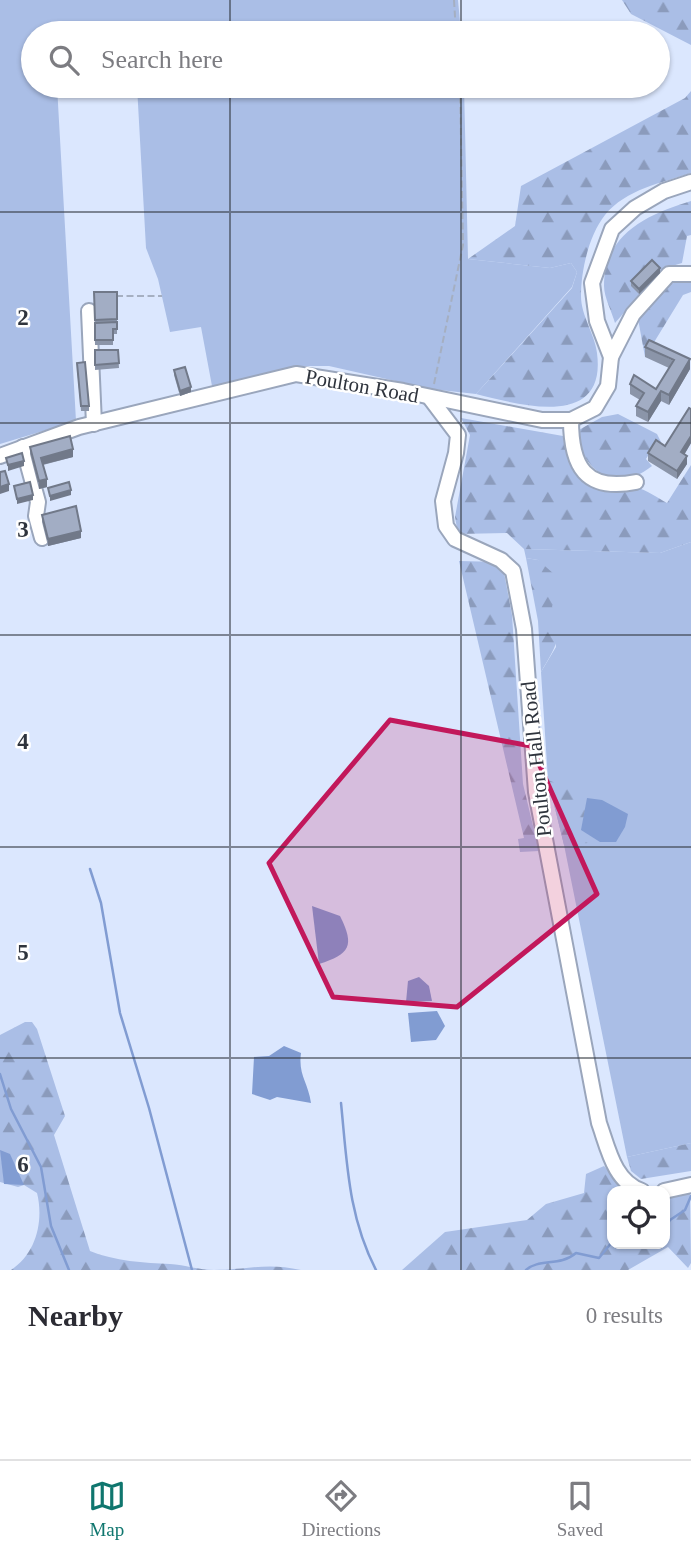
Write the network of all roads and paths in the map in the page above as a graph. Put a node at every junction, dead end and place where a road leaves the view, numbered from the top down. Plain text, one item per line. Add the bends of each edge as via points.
1 (454, 0) edge
2 (455, 21) edge
3 (460, 98) edge
4 (691, 183) edge
5 (691, 274) edge
6 (109, 296) edge
7 (162, 296) dead end
8 (89, 311) dead end
9 (611, 357) junction
10 (430, 398) junction
11 (572, 420) junction
12 (94, 424) junction
13 (23, 447) junction
14 (0, 456) edge
15 (636, 482) dead end
16 (42, 538) dead end
17 (691, 1185) edge
18 (629, 1186) edge
19 (670, 1190) edge

1 - 2 path
3 - 10 path via 463,245
4 - 9 street via 645,202 612,229 593,283 597,321
5 - 9 street via 669,274 634,314
6 - 7 path
8 - 12 street
9 - 11 street via 608,386 595,408
10 - 11 street, Poulton Road via 542,420
10 - 12 street, Poulton Road via 296,374
10 - 18 street, Poulton Hall Road via 458,435 443,501 446,526 455,539 501,560 513,571 524,629 536,792 599,1123 615,1167
11 - 15 street via 571,450 591,478 618,486
12 - 13 street, Poulton Road
13 - 14 street, Poulton Road
13 - 16 street
17 - 19 street

